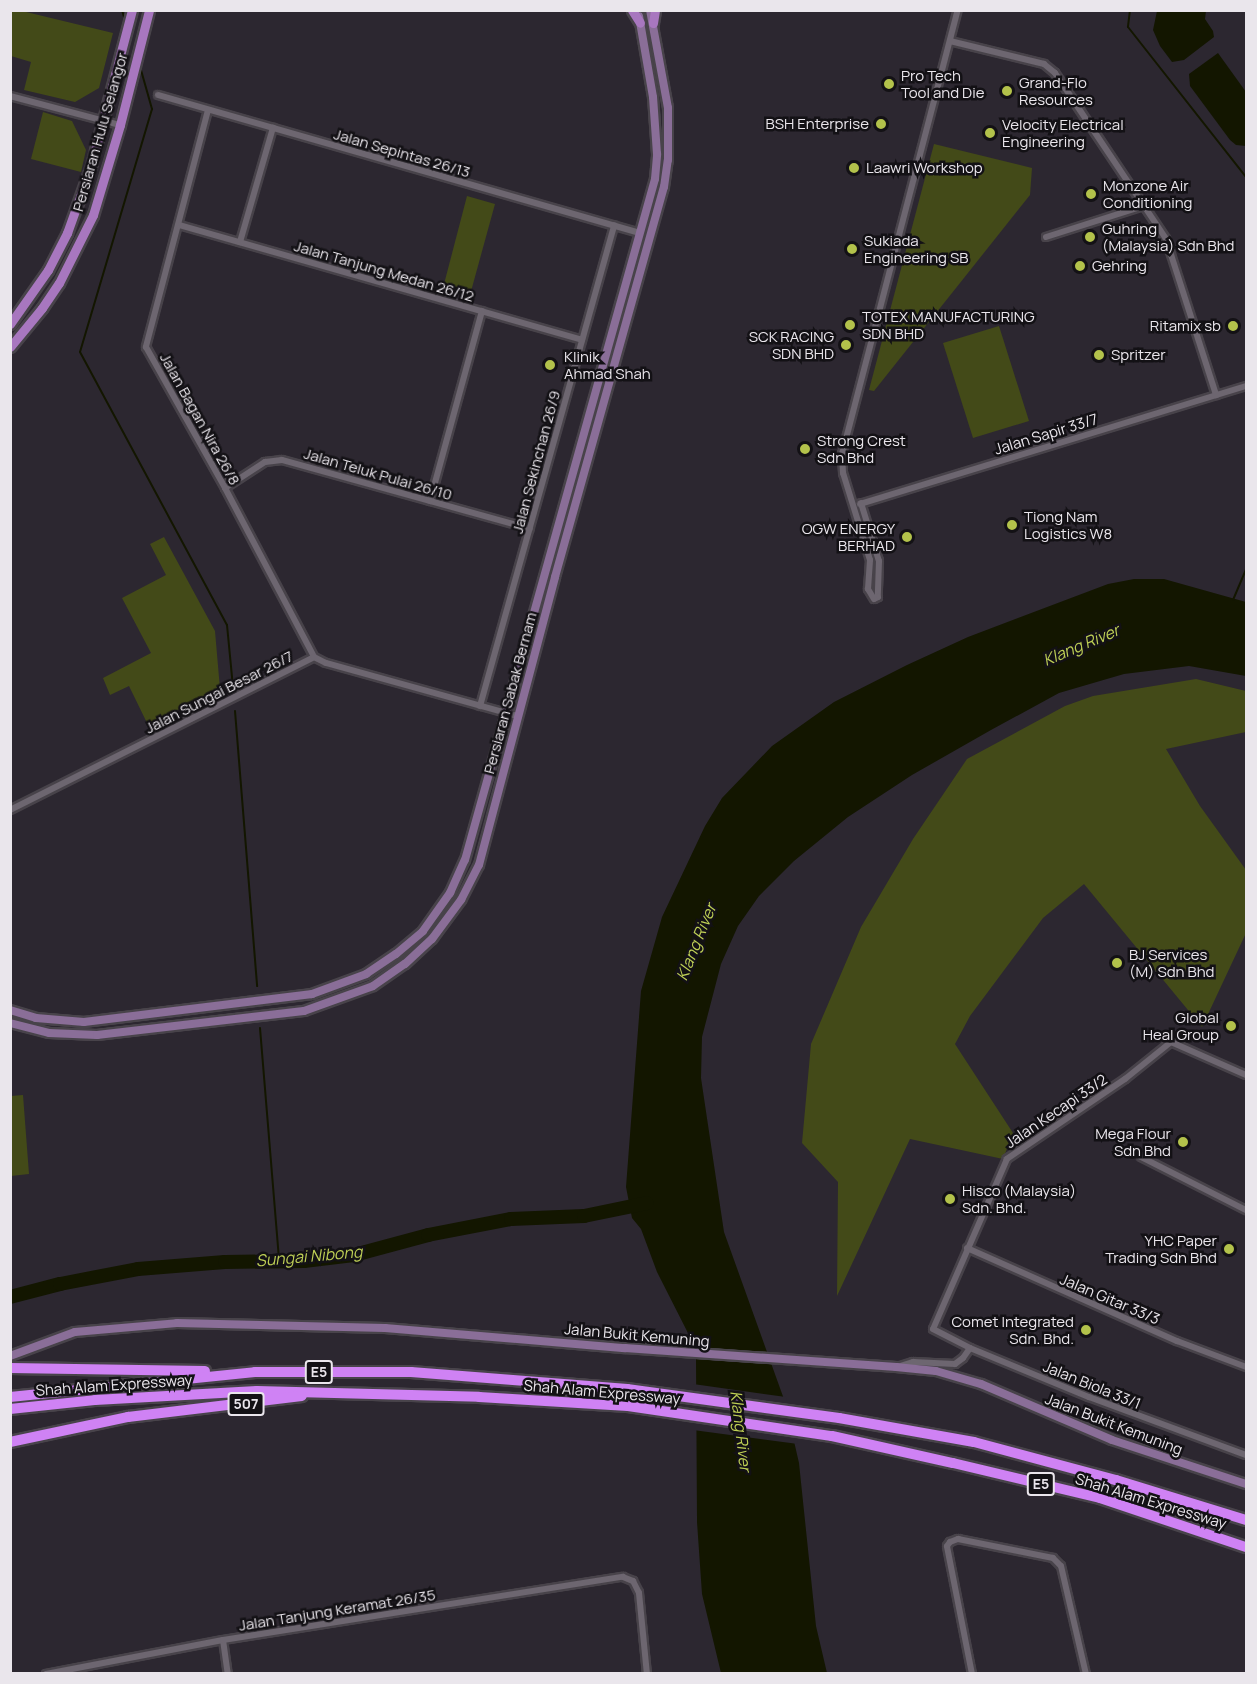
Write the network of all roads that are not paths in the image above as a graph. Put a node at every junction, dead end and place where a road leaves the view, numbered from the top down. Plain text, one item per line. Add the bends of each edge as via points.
1 (132, 10) edge
2 (149, 10) edge
3 (632, 10) edge
4 (638, 10) edge
5 (650, 10) edge
6 (655, 10) edge
7 (958, 10) edge
8 (653, 23) junction
9 (640, 24) junction
10 (951, 41) junction
11 (158, 95) dead end
12 (10, 96) edge
13 (208, 110) junction
14 (103, 121) junction
15 (120, 125) junction
16 (273, 128) junction
17 (1146, 205) junction
18 (179, 225) junction
19 (614, 225) junction
20 (640, 233) junction
21 (1046, 237) dead end
22 (240, 242) junction
23 (482, 311) junction
24 (10, 324) edge
25 (582, 340) junction
26 (10, 347) edge
27 (1246, 386) edge
28 (1216, 395) junction
29 (225, 488) junction
30 (430, 501) junction
31 (861, 503) junction
32 (854, 506) junction
33 (530, 529) junction
34 (314, 657) junction
35 (480, 706) junction
36 (505, 713) junction
37 (517, 716) junction
38 (10, 810) edge
39 (10, 1010) edge
40 (10, 1023) edge
41 (1246, 1075) edge
42 (1141, 1157) dead end
43 (1246, 1210) edge
44 (967, 1248) junction
45 (933, 1329) joint
46 (969, 1348) junction
47 (10, 1356) edge
48 (896, 1366) junction
49 (1246, 1367) edge
50 (10, 1368) edge
51 (255, 1372) junction
52 (335, 1392) junction
53 (10, 1397) edge
54 (10, 1409) edge
55 (10, 1442) edge
56 (1246, 1455) edge
57 (1246, 1484) edge
58 (1246, 1520) edge
59 (1246, 1547) edge
60 (223, 1640) junction
61 (46, 1674) edge
62 (228, 1674) edge
63 (647, 1674) edge
64 (972, 1674) edge
65 (1086, 1674) edge

1 - 14 main road, Persiaran Hulu Selangor
2 - 15 main road, Persiaran Hulu Selangor
3 - 9 main road
4 - 9 street, Persiaran Sabak Bernam
5 - 8 street, Persiaran Sabak Bernam
6 - 8 main road
7 - 10 street
8 - 37 street, Persiaran Sabak Bernam via 668,108 664,187
9 - 20 street, Persiaran Sabak Bernam via 653,97 657,154 655,179
10 - 17 street via 1044,64 1055,73
10 - 32 street via 842,454 843,473
11 - 13 street, Jalan Sepintas 26/13
12 - 14 street
13 - 16 street, Jalan Sepintas 26/13
13 - 18 street, Jalan Bagan Nira 26/8
14 - 15 street
14 - 24 main road, Persiaran Hulu Selangor via 67,233 48,270
15 - 26 main road, Persiaran Hulu Selangor via 93,214 80,243 42,308
16 - 19 street, Jalan Sepintas 26/13
16 - 22 street
17 - 21 street
17 - 28 street via 1166,239
18 - 22 street, Jalan Tanjung Medan 26/12
18 - 29 street, Jalan Bagan Nira 26/8 via 146,347
19 - 20 street, Jalan Sepintas 26/13
19 - 25 street, Jalan Sekinchan 26/9
20 - 36 street, Persiaran Sabak Bernam
22 - 23 street, Jalan Tanjung Medan 26/12
23 - 25 street, Jalan Tanjung Medan 26/12
23 - 30 street
25 - 33 street, Jalan Sekinchan 26/9
27 - 28 street, Jalan Sapir 33/7
28 - 31 street, Jalan Sapir 33/7
29 - 30 street, Jalan Teluk Pulai 26/10 via 265,462 282,460
29 - 34 street, Jalan Bagan Nira 26/8
30 - 33 street, Jalan Teluk Pulai 26/10
31 - 32 street, Jalan Sapir 33/7
31 - 32 street via 879,561 878,597 874,600 868,589 870,560
33 - 35 street, Jalan Sekinchan 26/9
34 - 35 street, Jalan Sungai Besar 26/7
34 - 38 street, Jalan Sungai Besar 26/7
35 - 36 street, Jalan Sungai Besar 26/7
36 - 37 street, Jalan Sungai Besar 26/7
36 - 39 street, Persiaran Sabak Bernam via 465,860 450,893 423,931 366,974 302,996 84,1023 36,1018
37 - 40 street, Persiaran Sabak Bernam via 479,865 461,900 432,939 373,986 304,1011 97,1035 49,1034
41 - 44 street, Jalan Kecapi 33/2 via 1171,1042 1125,1079 1007,1159
42 - 43 street
44 - 45 street, Jalan Kecapi 33/2
44 - 49 street, Jalan Gitar 33/3 via 1177,1341
45 - 46 street, Jalan Biola 33/1
46 - 48 street via 955,1364 913,1362
46 - 56 street, Jalan Biola 33/1
47 - 48 street, Jalan Bukit Kemuning via 75,1332 177,1323 385,1328
48 - 57 street, Jalan Bukit Kemuning via 936,1371 981,1384 1112,1440
50 - 51 highway, 507
51 - 53 highway, Shah Alam Expressway / E5
51 - 58 highway, Shah Alam Expressway / E5 via 411,1372 627,1389 839,1418 974,1442
52 - 54 highway, Shah Alam Expressway / E5 via 257,1390
52 - 55 highway, 507 via 128,1417
52 - 59 highway, Shah Alam Expressway / E5 via 628,1406 832,1436 1100,1498
60 - 61 street, Jalan Tanjung Keramat 26/35
60 - 62 street
60 - 63 street, Jalan Tanjung Keramat 26/35 via 623,1577 633,1581 639,1593
64 - 65 street via 947,1546 954,1540 1053,1558 1061,1566

